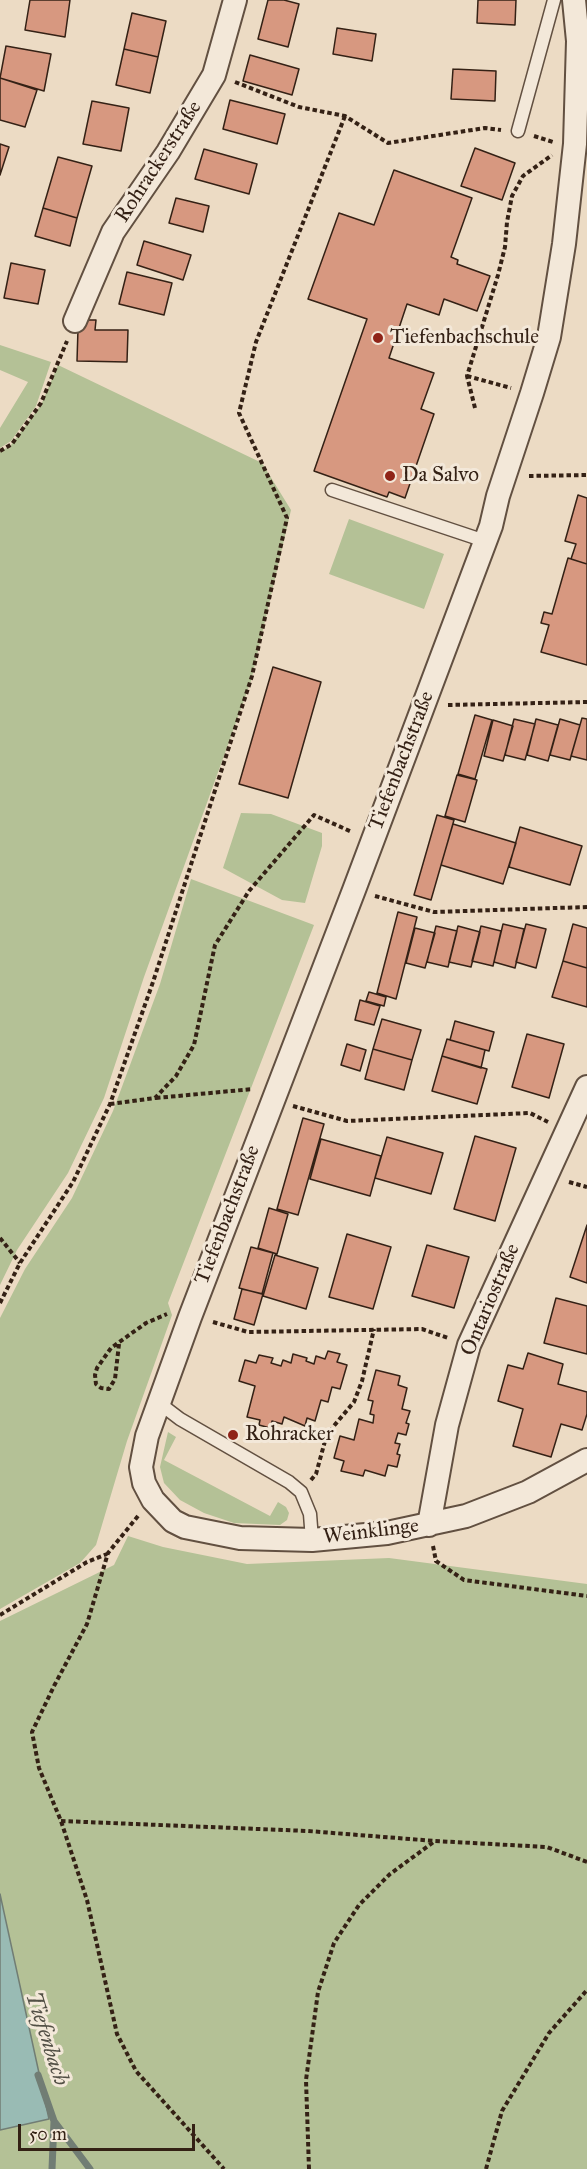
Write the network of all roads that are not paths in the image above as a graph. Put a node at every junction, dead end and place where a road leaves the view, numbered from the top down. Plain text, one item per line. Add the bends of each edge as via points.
1 (235, 0) edge
2 (554, 0) edge
3 (574, 0) edge
4 (518, 131) road end
5 (75, 321) road end
6 (332, 490) dead end
7 (485, 541) junction
8 (587, 1087) edge
9 (159, 1403) junction
10 (587, 1460) edge
11 (153, 1500) joint
12 (429, 1525) junction
13 (312, 1540) junction

1 - 5 street, Rohrackerstraße via 214,75 113,232
2 - 4 lane
3 - 7 street, Tiefenbachstraße via 578,41 564,244 549,337
6 - 7 lane
7 - 9 street, Tiefenbachstraße
8 - 12 street, Ontariostraße via 469,1345 447,1425
9 - 11 street, Tiefenbachstraße via 141,1467
9 - 13 lane via 301,1492 310,1515
10 - 12 street, Weinklinge via 528,1492 466,1516
11 - 13 street, Weinklinge via 173,1521 185,1527 240,1538
12 - 13 street, Weinklinge

